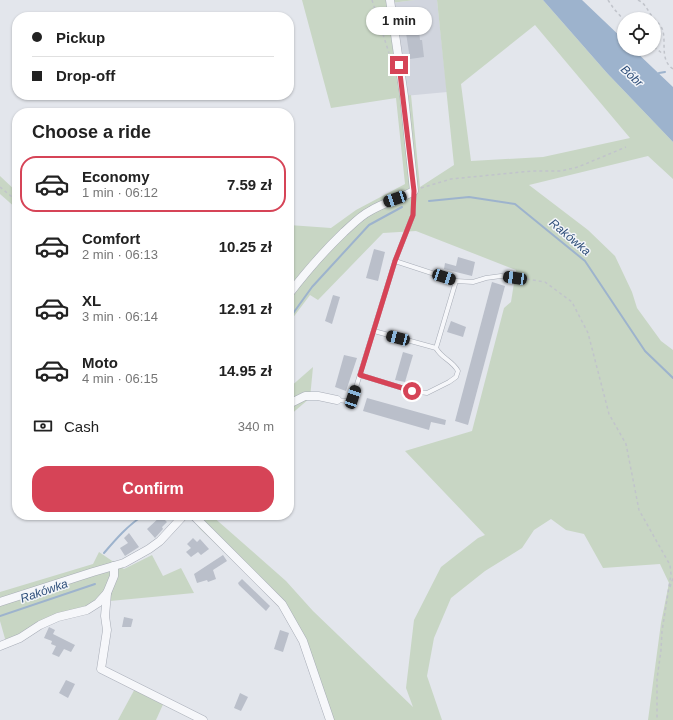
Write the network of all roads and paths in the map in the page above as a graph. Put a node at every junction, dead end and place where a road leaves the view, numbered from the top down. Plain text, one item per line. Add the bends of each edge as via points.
1 (372, 0) edge
2 (390, 0) edge
3 (608, 0) edge
4 (638, 0) edge
5 (617, 12) edge
6 (663, 54) joint
7 (392, 59) dead end
8 (673, 69) edge
9 (626, 147) dead end
10 (0, 187) edge
11 (414, 191) junction
12 (12, 197) edge
13 (395, 261) junction
14 (515, 278) joint
15 (456, 282) junction
16 (294, 288) edge
17 (374, 331) junction
18 (436, 348) junction
19 (360, 375) junction
20 (337, 400) joint
21 (294, 402) edge
22 (179, 520) edge
23 (198, 520) edge
24 (114, 566) junction
25 (673, 578) edge
26 (668, 592) junction
27 (107, 593) junction
28 (0, 602) edge
29 (87, 610) junction
30 (105, 616) junction
31 (0, 646) edge
32 (203, 720) edge
33 (330, 720) edge
34 (657, 720) edge

1 - 7 path
2 - 11 street
3 - 5 path
4 - 6 path via 644,3 660,24 663,31
6 - 8 path
9 - 11 path via 561,172 532,171 451,179
10 - 12 path
11 - 13 lane via 413,215
11 - 16 street via 368,211 322,253
13 - 15 lane
13 - 17 lane
14 - 15 lane via 501,276 473,282
14 - 26 path via 545,282 572,302 588,333 610,414 626,444 640,510 670,565
15 - 18 lane
17 - 18 lane
17 - 19 lane
18 - 19 lane via 440,356 458,370 456,377 449,382 427,392 412,391
19 - 20 lane via 353,397 347,401
20 - 21 street via 305,396
22 - 24 street via 160,541 124,563
23 - 33 street via 282,604 303,641
24 - 27 street via 114,576
24 - 28 street
25 - 26 path
26 - 34 path via 657,679
27 - 29 street
27 - 30 street
29 - 30 street via 99,610
29 - 31 street via 58,617
30 - 32 street via 107,630 101,669

